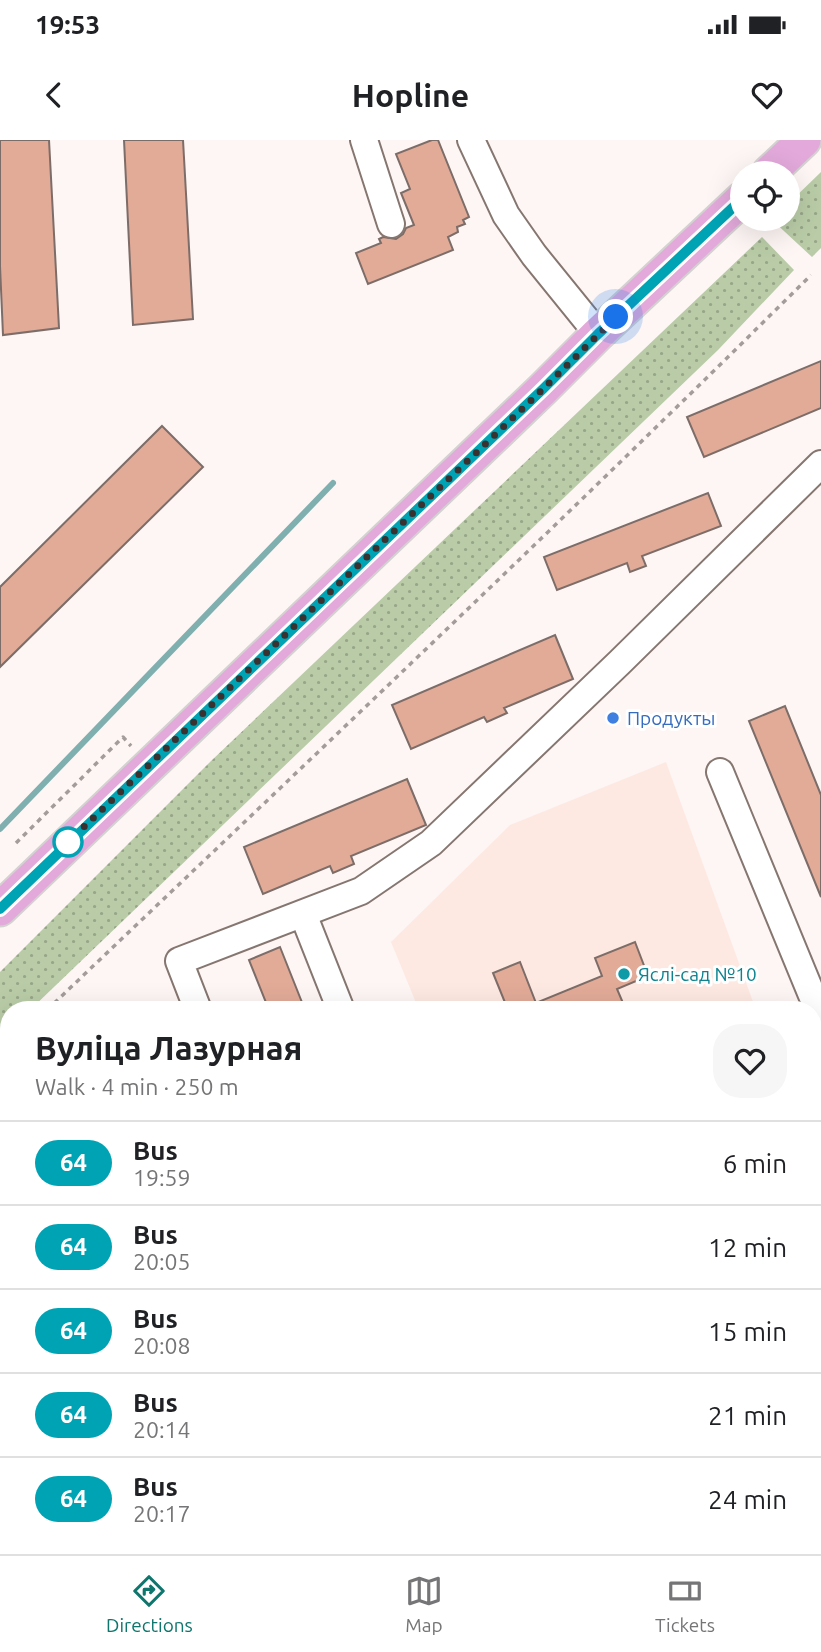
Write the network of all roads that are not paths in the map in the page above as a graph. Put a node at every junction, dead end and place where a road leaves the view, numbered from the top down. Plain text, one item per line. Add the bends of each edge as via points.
1 (364, 140) edge
2 (471, 140) edge
3 (804, 140) edge
4 (782, 161) edge
5 (730, 210) edge
6 (391, 224) dead end
7 (598, 334) junction
8 (821, 464) edge
9 (720, 772) dead end
10 (0, 909) edge
11 (303, 914) junction
12 (816, 988) edge
13 (195, 1001) edge
14 (337, 1001) edge

1 - 6 street
2 - 7 street via 506,215
3 - 4 main road
5 - 7 main road
7 - 10 main road
8 - 11 street via 431,843 361,891
9 - 12 street
11 - 13 street via 179,961
11 - 14 street

